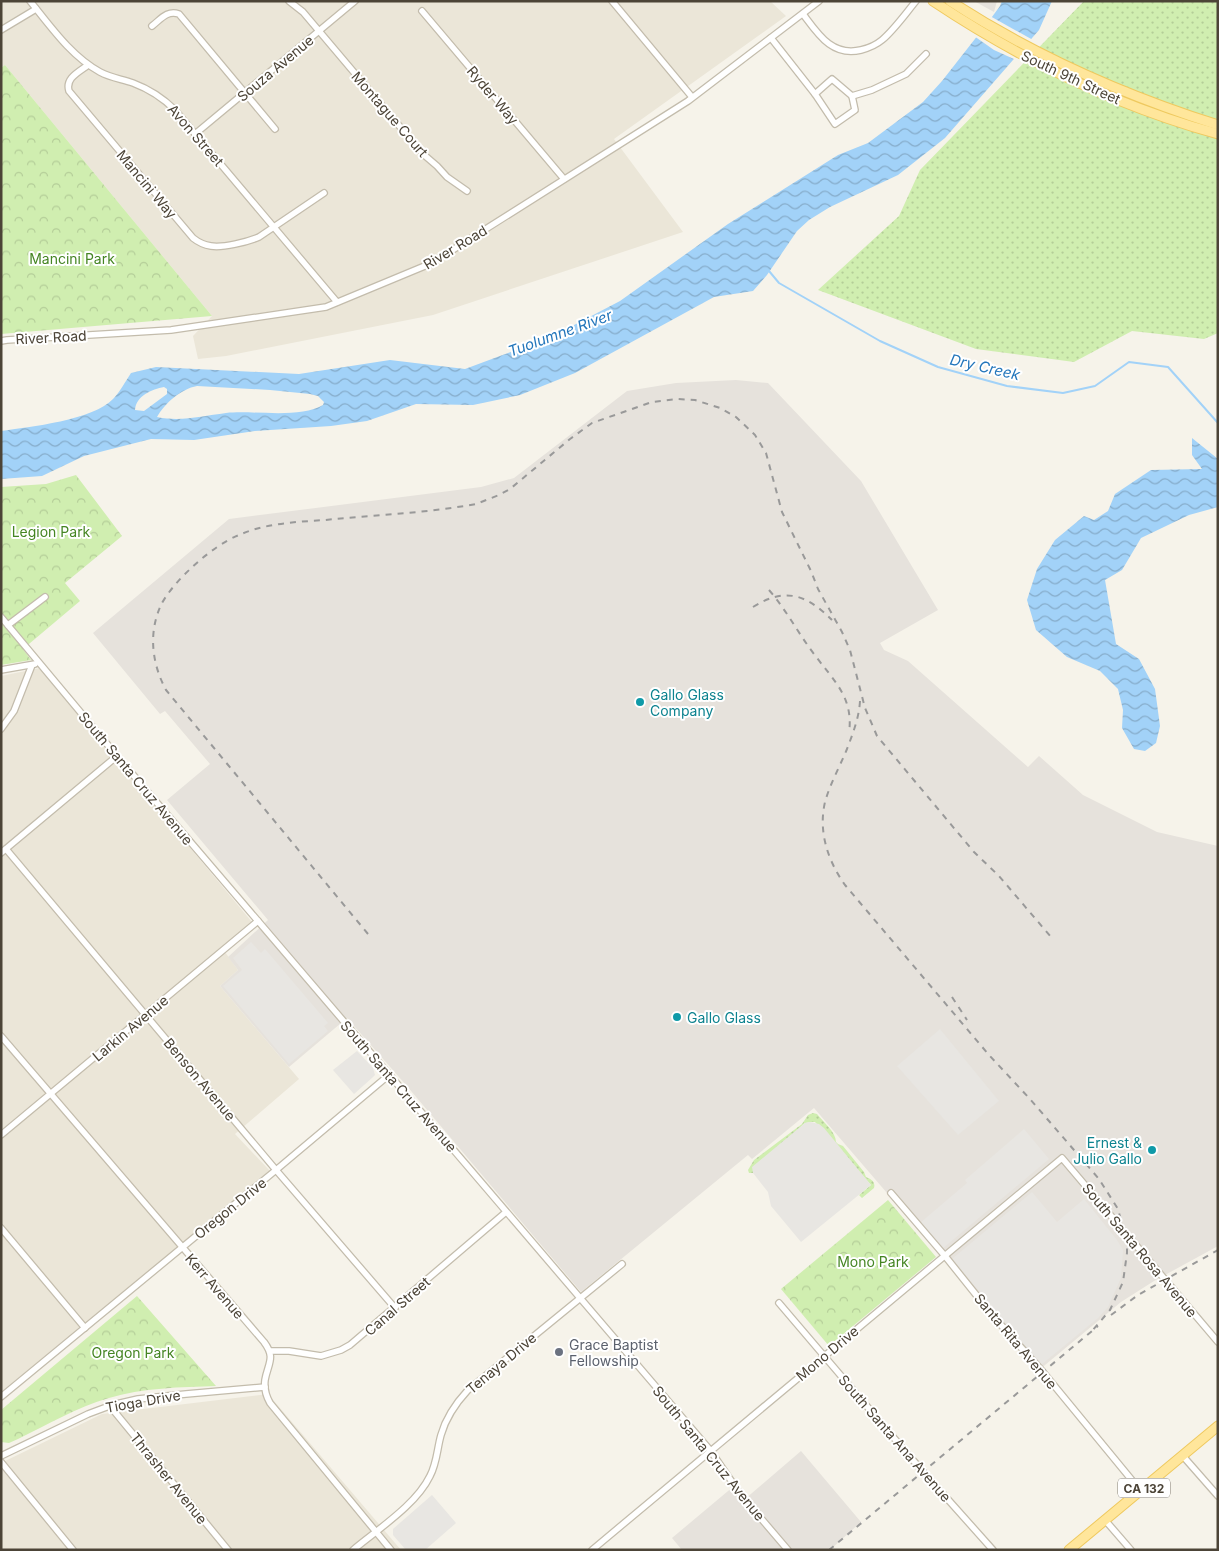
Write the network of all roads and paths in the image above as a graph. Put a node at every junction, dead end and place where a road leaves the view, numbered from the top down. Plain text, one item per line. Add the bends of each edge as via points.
1 (30, 1) edge
2 (288, 1) edge
3 (355, 1) edge
4 (612, 1) edge
5 (819, 1) edge
6 (916, 1) edge
7 (933, 1) edge
8 (950, 1) edge
9 (36, 9) junction
10 (422, 11) dead end
11 (803, 14) junction
12 (152, 26) dead end
13 (1, 30) edge
14 (319, 31) junction
15 (771, 38) junction
16 (926, 54) dead end
17 (88, 64) junction
18 (245, 93) junction
19 (815, 94) junction
20 (852, 96) junction
21 (692, 97) junction
22 (1218, 125) edge
23 (275, 129) dead end
24 (195, 134) junction
25 (1218, 134) edge
26 (564, 179) junction
27 (467, 191) dead end
28 (324, 193) dead end
29 (274, 227) junction
30 (337, 302) junction
31 (1, 341) edge
32 (45, 597) dead end
33 (1, 617) edge
34 (8, 625) junction
35 (40, 664) junction
36 (32, 665) junction
37 (1, 670) edge
38 (1, 729) edge
39 (117, 756) junction
40 (3, 851) edge
41 (258, 921) junction
42 (146, 1015) junction
43 (1, 1036) edge
44 (389, 1075) junction
45 (51, 1094) junction
46 (1, 1135) edge
47 (1062, 1158) joint
48 (276, 1170) junction
49 (891, 1193) dead end
50 (506, 1212) junction
51 (1, 1228) edge
52 (182, 1247) junction
53 (945, 1256) junction
54 (622, 1264) dead end
55 (580, 1298) junction
56 (779, 1303) dead end
57 (395, 1308) junction
58 (85, 1328) junction
59 (1218, 1342) edge
60 (270, 1352) junction
61 (824, 1356) junction
62 (265, 1387) junction
63 (1, 1397) edge
64 (112, 1405) junction
65 (1218, 1426) edge
66 (710, 1450) junction
67 (1182, 1455) junction
68 (1, 1456) edge
69 (1, 1462) edge
70 (1140, 1490) junction
71 (1218, 1496) edge
72 (1105, 1520) junction
73 (375, 1532) junction
74 (73, 1550) edge
75 (228, 1550) edge
76 (353, 1550) edge
77 (391, 1550) edge
78 (592, 1550) edge
79 (788, 1550) edge
80 (993, 1550) edge
81 (1069, 1550) edge
82 (1130, 1550) edge

1 - 9 street, Avon Street
2 - 14 street, Montague Court via 303,12
3 - 14 street, Souza Avenue
4 - 21 street
5 - 11 street, River Road
6 - 11 street via 883,39 869,48 852,52 826,42
7 - 25 main road, South 9th Street via 994,40 1070,79 1130,104
8 - 22 main road, South 9th Street via 1002,34 1075,71
9 - 13 street
9 - 17 street, Avon Street
10 - 26 street, Ryder Way
11 - 15 street, River Road
12 - 18 street via 166,14 178,14
14 - 18 street, Souza Avenue
14 - 27 street, Montague Court via 423,154
15 - 19 street
15 - 21 street, River Road
16 - 20 street via 906,74
17 - 24 street, Avon Street via 157,95
17 - 29 street, Mancini Way via 70,79 69,91 193,238 204,245 217,246 252,240
18 - 23 street
18 - 24 street, Souza Avenue
19 - 20 street via 832,79
19 - 20 street via 835,124 855,110
21 - 26 street, River Road
24 - 29 street, Avon Street
26 - 30 street, River Road via 432,263
28 - 29 street, Mancini Way
29 - 30 street, Avon Street
30 - 31 street, River Road via 326,307 171,330
32 - 34 street
33 - 34 street, South Santa Cruz Avenue
34 - 35 street, South Santa Cruz Avenue
35 - 36 street
35 - 39 street, South Santa Cruz Avenue
36 - 37 street
36 - 38 street via 14,711
39 - 40 street
39 - 41 street, South Santa Cruz Avenue
40 - 42 street, Benson Avenue
41 - 42 street, Larkin Avenue
41 - 44 street, South Santa Cruz Avenue
42 - 45 street, Larkin Avenue
42 - 48 street, Benson Avenue
43 - 45 street, Kerr Avenue
44 - 48 street, Oregon Drive
44 - 50 street, South Santa Cruz Avenue
45 - 46 street, Larkin Avenue
45 - 52 street, Kerr Avenue
47 - 53 street, Mono Drive
47 - 59 street, South Santa Rosa Avenue
48 - 52 street, Oregon Drive
48 - 57 street, Benson Avenue
49 - 53 street, Santa Rita Avenue
50 - 55 street, South Santa Cruz Avenue
50 - 57 street, Canal Street
51 - 58 street
52 - 58 street, Oregon Drive
52 - 60 street, Kerr Avenue
53 - 61 street, Mono Drive
53 - 70 street, Santa Rita Avenue
54 - 55 street, Tenaya Drive
55 - 66 street, South Santa Cruz Avenue
55 - 73 street, Tenaya Drive via 460,1398 445,1425 436,1463 425,1486
56 - 61 street, South Santa Ana Avenue
57 - 60 street, Canal Street via 350,1345 331,1354
58 - 63 street, Oregon Drive
60 - 62 street
61 - 66 street, Mono Drive
61 - 80 street, South Santa Ana Avenue
62 - 64 street, Tioga Drive via 138,1399
62 - 73 street via 272,1406
64 - 68 street, Tioga Drive
64 - 75 street, Thrasher Avenue via 114,1412
65 - 67 main road, CA 132
66 - 78 street, Mono Drive
66 - 79 street, South Santa Cruz Avenue via 741,1495
67 - 70 main road, CA 132
67 - 71 street
69 - 74 street
70 - 72 main road, CA 132
72 - 81 main road, CA 132
72 - 82 street
73 - 76 street, Tenaya Drive
73 - 77 street

